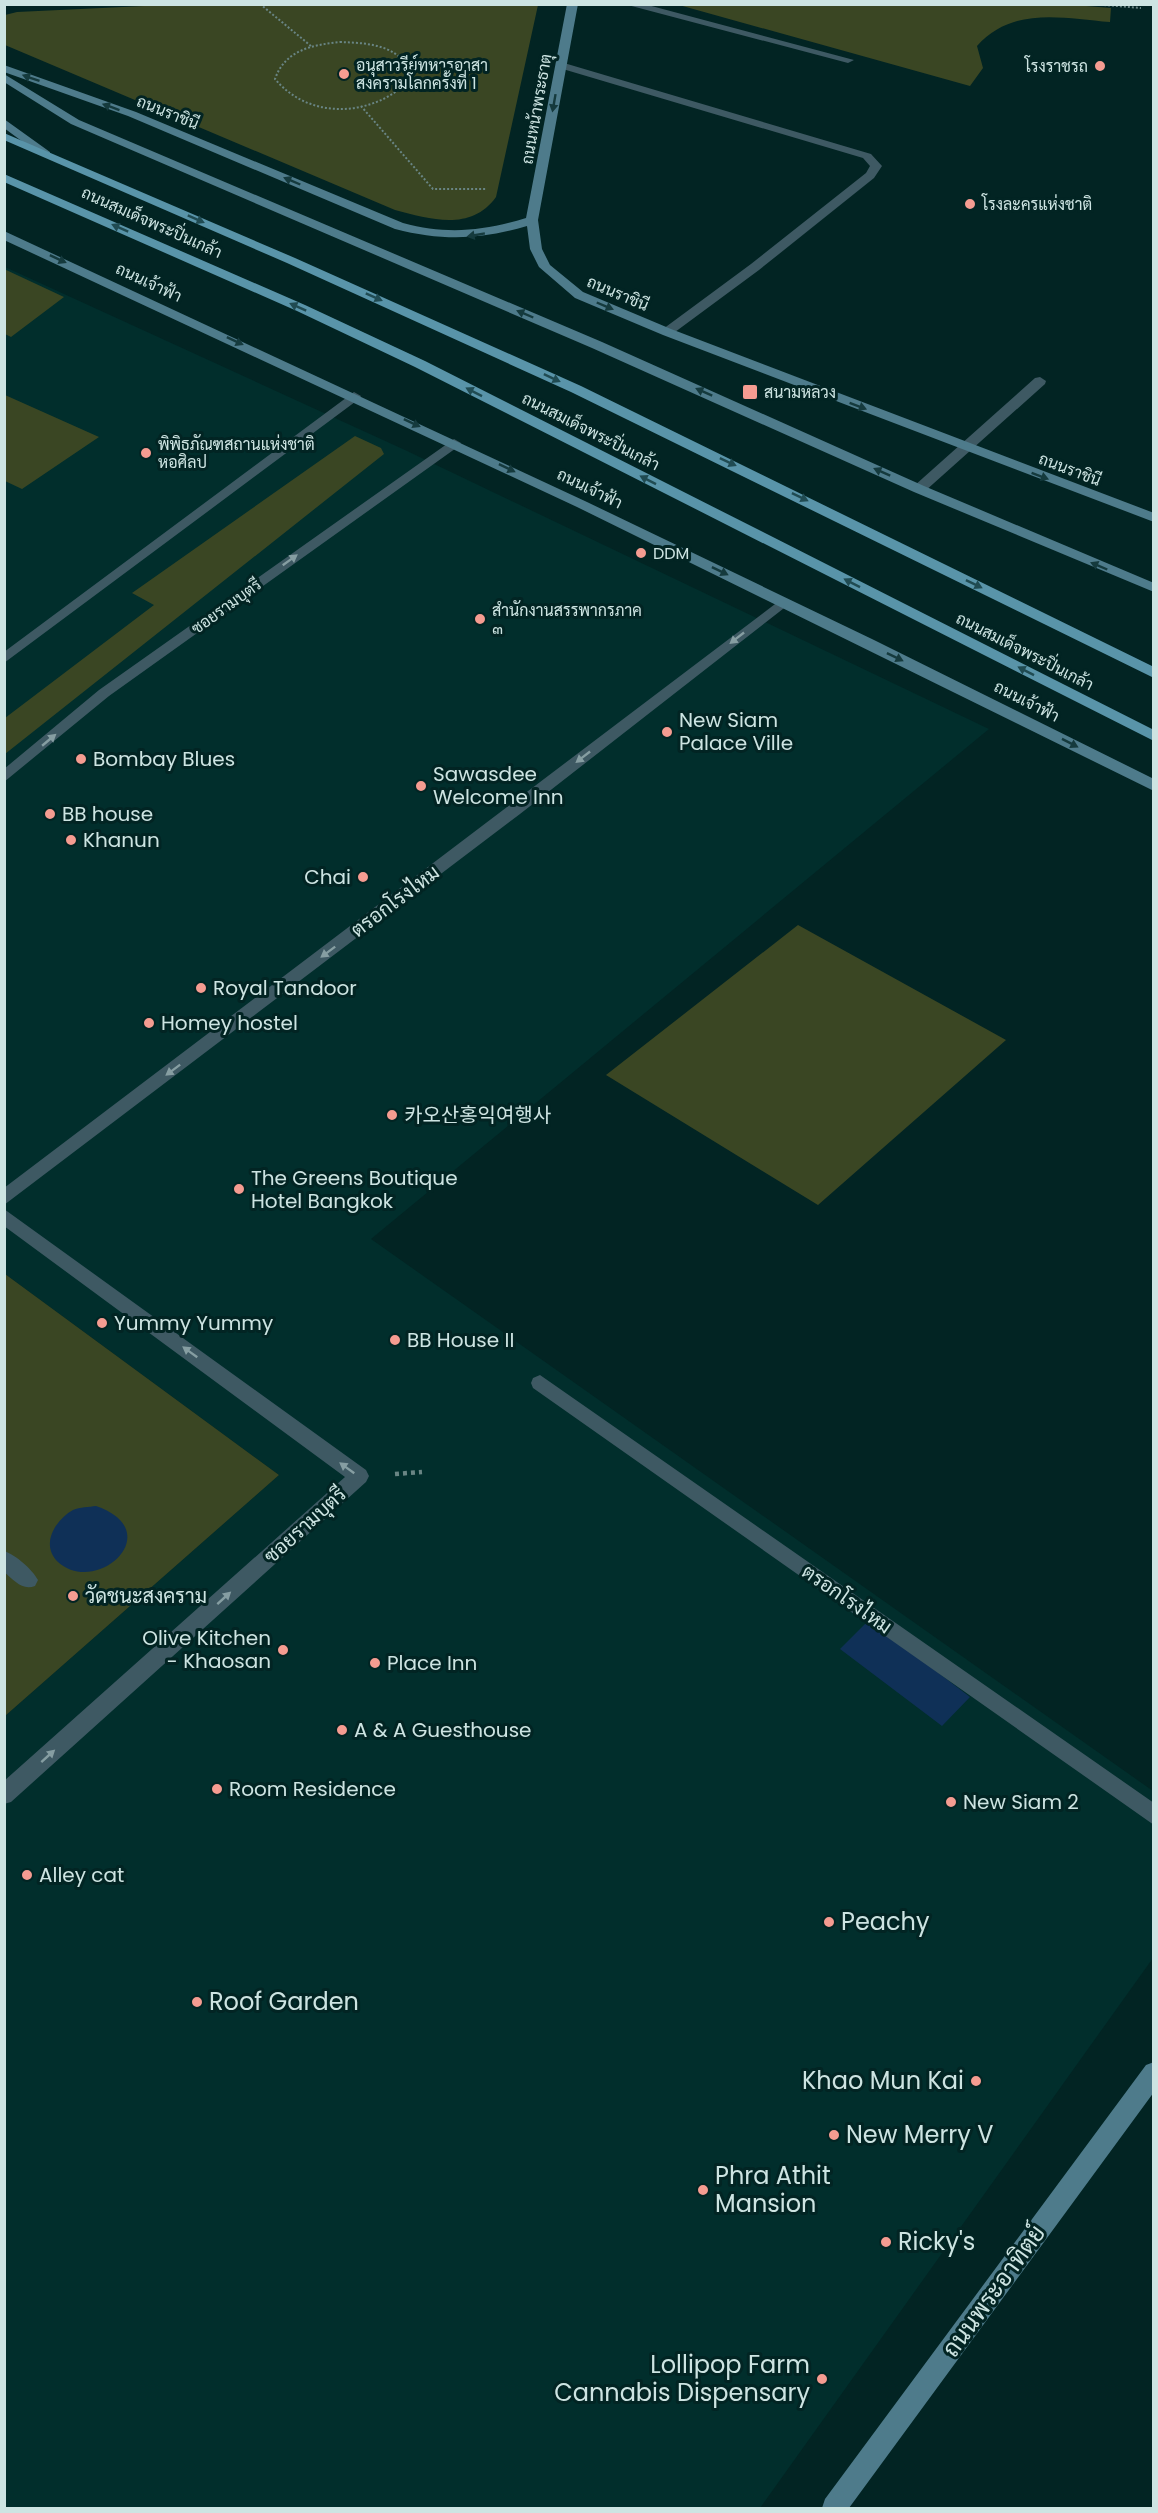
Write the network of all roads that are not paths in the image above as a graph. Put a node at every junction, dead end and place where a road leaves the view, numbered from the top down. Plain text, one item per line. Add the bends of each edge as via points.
1 (573, 4) edge
2 (629, 4) edge
3 (848, 60) dead end
4 (560, 65) junction
5 (4, 69) edge
6 (4, 77) edge
7 (4, 122) edge
8 (4, 136) edge
9 (46, 154) junction
10 (4, 177) edge
11 (532, 220) junction
12 (4, 235) edge
13 (666, 332) junction
14 (1040, 381) dead end
15 (354, 396) junction
16 (454, 442) junction
17 (966, 448) junction
18 (919, 489) junction
19 (1154, 518) edge
20 (1154, 588) edge
21 (783, 602) junction
22 (4, 659) edge
23 (1154, 673) edge
24 (1154, 736) edge
25 (4, 777) edge
26 (1154, 786) edge
27 (4, 1198) edge
28 (4, 1216) edge
29 (540, 1383) dead end
30 (4, 1559) edge
31 (28, 1580) dead end
32 (4, 1795) edge
33 (1154, 1815) edge
34 (1154, 2073) edge
35 (834, 2508) edge

1 - 4 street, ถนนหน้าพระธาตุ
2 - 3 street
4 -> 11 street, ถนนหน้าพระธาตุ
4 - 13 street via 867,156 876,166 870,175 755,267
11 -> 5 street, ถนนราชินี via 501,231 465,237 433,236 399,226 132,114
18 -> 6 street via 597,345 75,122
7 - 9 street
8 - 9 main road, ถนนสมเด็จพระปิ่นเกล้า
9 -> 23 main road, ถนนสมเด็จพระปิ่นเกล้า via 452,332 747,471
24 -> 10 main road, ถนนสมเด็จพระปิ่นเกล้า via 301,308
11 -> 13 street, ถนนราชินี via 536,249 545,267 560,282 579,295
12 -> 15 street, ถนนเจ้าฟ้า
13 -> 17 street, ถนนราชินี
14 - 17 street
15 -> 16 street, ถนนเจ้าฟ้า
15 - 22 street
16 -> 21 street, ถนนเจ้าฟ้า
25 -> 16 street, ซอยรามบุตรี via 104,693
17 - 18 street
17 -> 19 street, ถนนราชินี
20 -> 18 street
21 -> 26 street, ถนนเจ้าฟ้า
21 -> 27 street, ตรอกโรงไหม
32 -> 28 street, ซอยรามบุตรี via 359,1476
29 - 33 street, ตรอกโรงไหม
30 - 31 street
34 - 35 street, ถนนพระอาทิตย์

